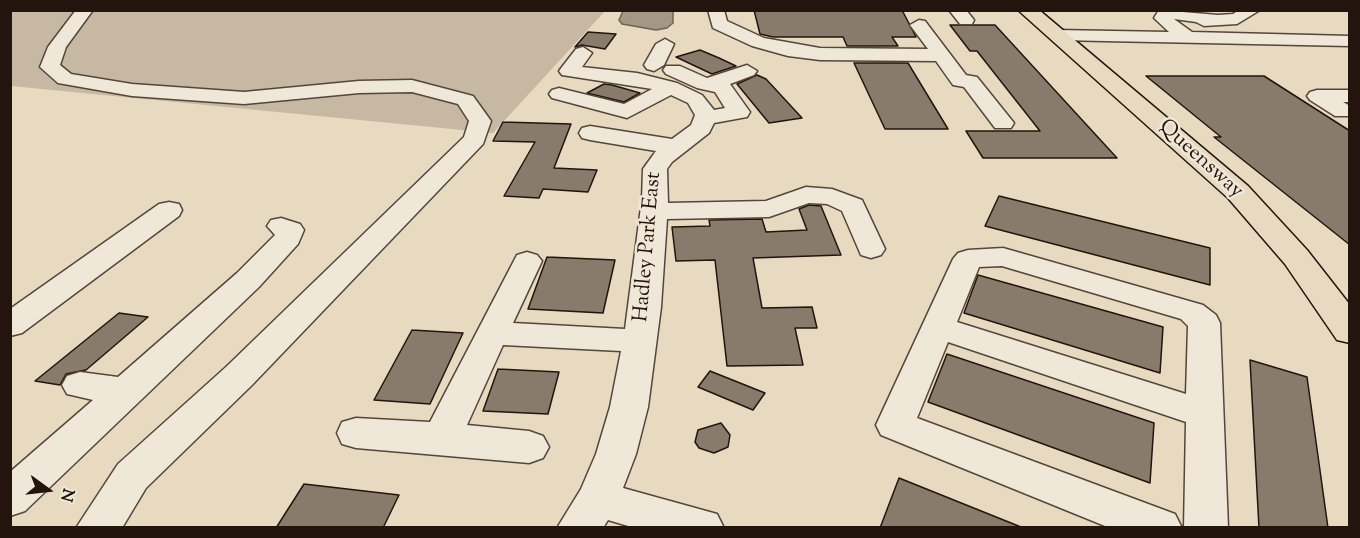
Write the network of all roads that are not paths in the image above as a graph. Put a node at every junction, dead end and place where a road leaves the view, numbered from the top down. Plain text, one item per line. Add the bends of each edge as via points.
1 (85, 10) edge
2 (716, 10) edge
3 (1028, 10) edge
4 (1144, 10) edge
5 (1252, 10) edge
6 (1166, 19) junction
7 (919, 25) dead end
8 (1056, 35) junction
9 (1187, 37) junction
10 (1350, 40) edge
11 (1320, 41) junction
12 (664, 44) dead end
13 (942, 55) junction
14 (1350, 57) edge
15 (582, 63) dead end
16 (747, 71) dead end
17 (654, 77) junction
18 (707, 85) junction
19 (559, 94) dead end
20 (705, 118) junction
21 (1003, 123) dead end
22 (590, 133) dead end
23 (676, 147) junction
24 (169, 210) dead end
25 (654, 211) junction
26 (282, 226) dead end
27 (871, 249) dead end
28 (527, 261) dead end
29 (10, 325) edge
30 (938, 327) junction
31 (1350, 331) edge
32 (492, 333) junction
33 (640, 341) junction
34 (80, 385) dead end
35 (127, 392) junction
36 (1205, 414) junction
37 (356, 433) dead end
38 (442, 438) junction
39 (530, 447) dead end
40 (10, 498) edge
41 (588, 513) edge
42 (98, 528) edge
43 (702, 528) edge
44 (1160, 528) edge
45 (1206, 528) edge

1 - 42 street via 57,47 50,67 65,79 132,90 243,98 412,86 466,100 480,121 475,139 239,376 132,476
2 - 13 street via 719,24 758,42 788,50
3 - 8 main road, Queensway
4 - 6 street
5 - 6 street via 1237,19
6 - 9 street
7 - 13 street
8 - 9 street
8 - 31 main road, Queensway via 1238,192 1296,257
9 - 11 street
10 - 11 street
11 - 14 street
12 - 17 street
13 - 21 street via 960,81 970,81
15 - 17 street
16 - 18 street
17 - 18 street via 661,65
17 - 19 street via 627,111
17 - 20 street via 695,99
18 - 20 street via 722,87 739,112
20 - 23 street, Hadley Park East via 701,128
22 - 23 street
23 - 25 street, Hadley Park East via 657,162
24 - 29 street
25 - 27 street via 769,209 806,195 832,197 853,206
25 - 33 street, Hadley Park East
26 - 35 street via 290,230 288,238
28 - 32 street
30 - 36 street
30 - 36 street via 968,259 987,256 1003,256 1192,312 1204,323
30 - 44 street via 895,425
32 - 33 street
32 - 38 street
33 - 41 street, Hadley Park East via 616,454
34 - 35 street
35 - 40 street
36 - 45 street
37 - 38 street
38 - 39 street
41 - 43 street

